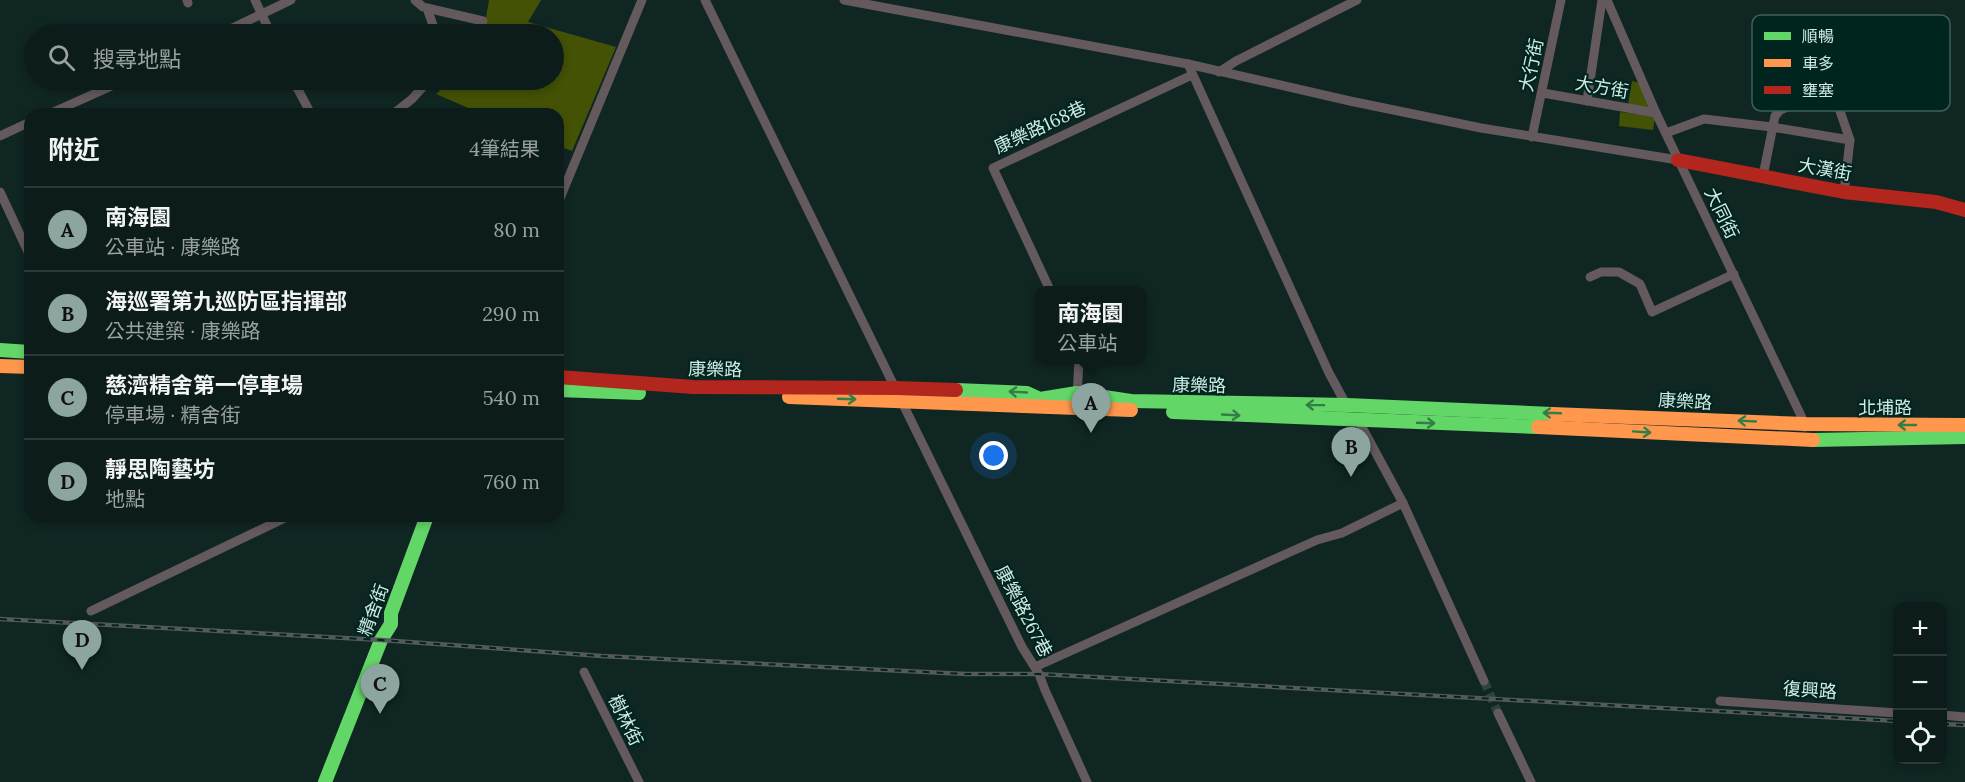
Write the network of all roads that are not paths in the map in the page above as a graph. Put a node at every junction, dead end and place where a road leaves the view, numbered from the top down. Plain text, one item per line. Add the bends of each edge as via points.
1 (255, 0) edge
2 (291, 0) edge
3 (415, 0) edge
4 (642, 0) edge
5 (705, 0) edge
6 (844, 0) edge
7 (1357, 0) edge
8 (1561, 0) edge
9 (1602, 0) edge
10 (1607, 0) edge
11 (427, 8) junction
12 (262, 15) junction
13 (483, 21) dead end
14 (242, 24) edge
15 (266, 24) edge
16 (433, 24) edge
17 (1188, 64) junction
18 (1219, 72) junction
19 (1192, 75) junction
20 (103, 90) edge
21 (298, 90) edge
22 (420, 90) edge
23 (1543, 93) junction
24 (1587, 101) junction
25 (64, 108) edge
26 (308, 108) edge
27 (401, 108) edge
28 (1779, 111) edge
29 (1840, 111) edge
30 (1656, 113) junction
31 (24, 125) edge
32 (1772, 127) junction
33 (1666, 133) junction
34 (0, 136) edge
35 (1532, 137) junction
36 (1850, 140) junction
37 (1678, 160) junction
38 (1763, 176) junction
39 (564, 189) edge
40 (0, 192) edge
41 (1844, 192) junction
42 (1965, 210) edge
43 (24, 243) edge
44 (1734, 274) junction
45 (1590, 277) dead end
46 (1048, 286) edge
47 (0, 350) edge
48 (24, 351) edge
49 (1079, 364) edge
50 (0, 366) edge
51 (24, 367) edge
52 (564, 377) edge
53 (564, 390) edge
54 (899, 394) junction
55 (1076, 400) junction
56 (1347, 405) junction
57 (1611, 416) junction
58 (1359, 421) junction
59 (1805, 424) junction
60 (1965, 425) edge
61 (1611, 430) junction
62 (1965, 437) edge
63 (1806, 440) junction
64 (1403, 503) junction
65 (277, 522) edge
66 (425, 522) edge
67 (91, 611) dead end
68 (1035, 667) junction
69 (584, 672) dead end
70 (1484, 681) tunnel mouth
71 (1720, 701) dead end
72 (1893, 712) edge
73 (1498, 713) tunnel mouth
74 (1947, 715) edge
75 (1965, 717) edge
76 (325, 782) edge
77 (639, 782) edge
78 (1086, 782) edge
79 (1531, 782) edge

1 - 12 street
2 - 12 street
3 - 11 street
4 - 39 street
5 - 54 street, 康樂路267巷
6 - 17 street
7 - 18 street
8 - 23 street, 大行街
9 - 24 street
10 - 30 street, 大同街
11 - 13 street
11 - 16 street
12 - 14 street
12 - 15 street
17 - 18 street
17 - 19 street
18 - 35 street
19 - 46 street, 康樂路168巷 via 993,168
19 - 56 street
20 - 25 street
21 - 26 street
22 - 27 street
23 - 24 street, 大方街
23 - 35 street, 大行街
24 - 30 street, 大方街
28 - 32 street
29 - 36 street
30 - 33 street, 大同街
31 - 34 street
32 - 33 street via 1704,119
32 - 36 street
32 - 38 street
33 - 37 street, 大同街
35 - 37 street
36 - 41 street
37 - 38 main road, 大漢街
37 - 44 street, 大同街
38 - 41 main road, 大漢街
40 - 43 street
41 - 42 main road, 大漢街 via 1936,202
44 - 45 street via 1652,312 1640,284 1619,272 1601,272
44 - 59 street, 大同街
47 - 48 main road
49 - 55 street
50 - 51 main road
52 - 54 main road, 康樂路 via 693,387
53 -> 54 main road, 康樂路
54 - 55 main road, 康樂路
54 - 68 street, 康樂路267巷
56 -> 55 main road, 康樂路
55 -> 58 main road, 康樂路
57 -> 56 main road, 康樂路
56 - 58 street
59 -> 57 main road, 康樂路
57 - 61 main road
58 -> 61 main road, 康樂路
58 - 64 street
60 -> 59 main road, 北埔路
59 - 63 street, 大同街
61 -> 63 main road, 康樂路
62 - 63 main road, 北埔路
64 - 68 street via 1342,534 1317,540
64 - 70 street
65 - 67 street
66 - 76 main road, 精舍街 via 391,613 391,624 381,640
68 - 78 street, 康樂路267巷
69 - 77 street, 樹林街
71 - 72 street, 復興路
73 - 79 street
74 - 75 street

